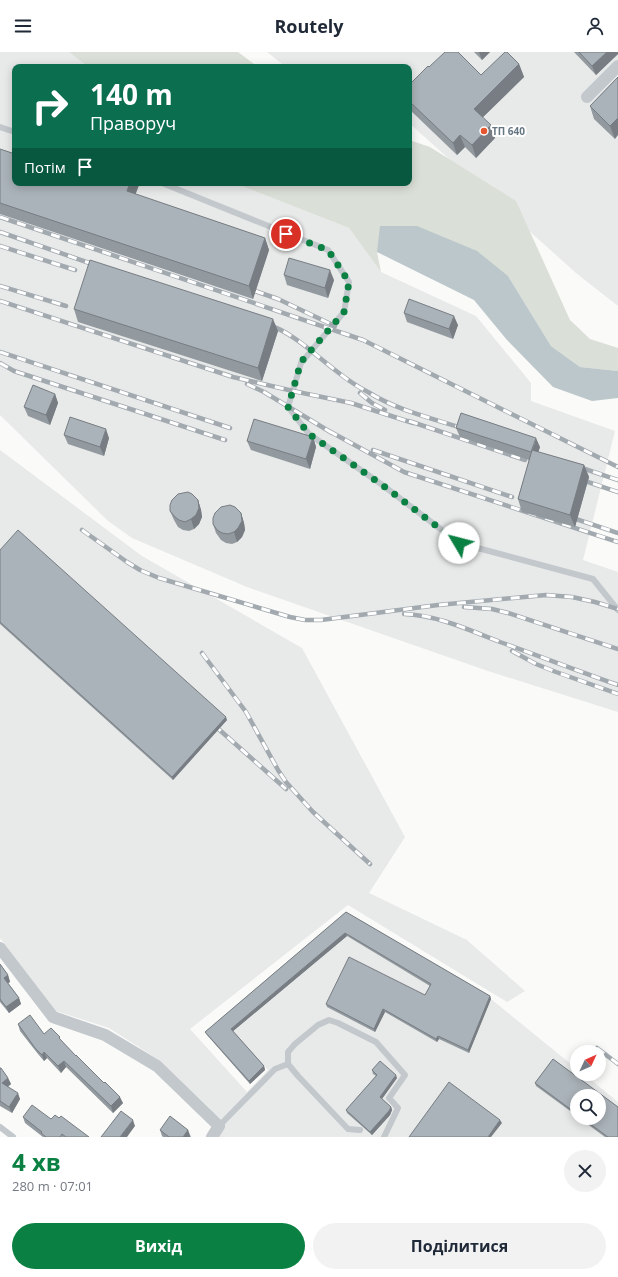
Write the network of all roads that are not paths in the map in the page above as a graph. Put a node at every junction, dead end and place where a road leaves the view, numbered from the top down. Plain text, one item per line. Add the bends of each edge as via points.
1 (618, 66) edge
2 (587, 97) dead end
3 (0, 127) edge
4 (12, 131) edge
5 (169, 186) edge
6 (618, 610) edge
7 (0, 948) edge
8 (288, 1064) junction
9 (219, 1126) junction
10 (0, 1127) edge
11 (360, 1130) dead end
12 (13, 1137) edge
13 (212, 1137) edge
14 (384, 1137) edge

1 - 2 street
3 - 4 lane
5 - 6 lane via 328,250 349,282 344,312 301,362 288,407 309,434 459,543 593,579
7 - 9 street via 53,1017 105,1035 157,1066
8 - 9 lane via 275,1069
8 - 11 lane via 348,1129
8 - 14 lane via 288,1052 294,1044 318,1025 329,1020 376,1042 405,1075 389,1098 398,1108
9 - 13 street
10 - 12 lane

